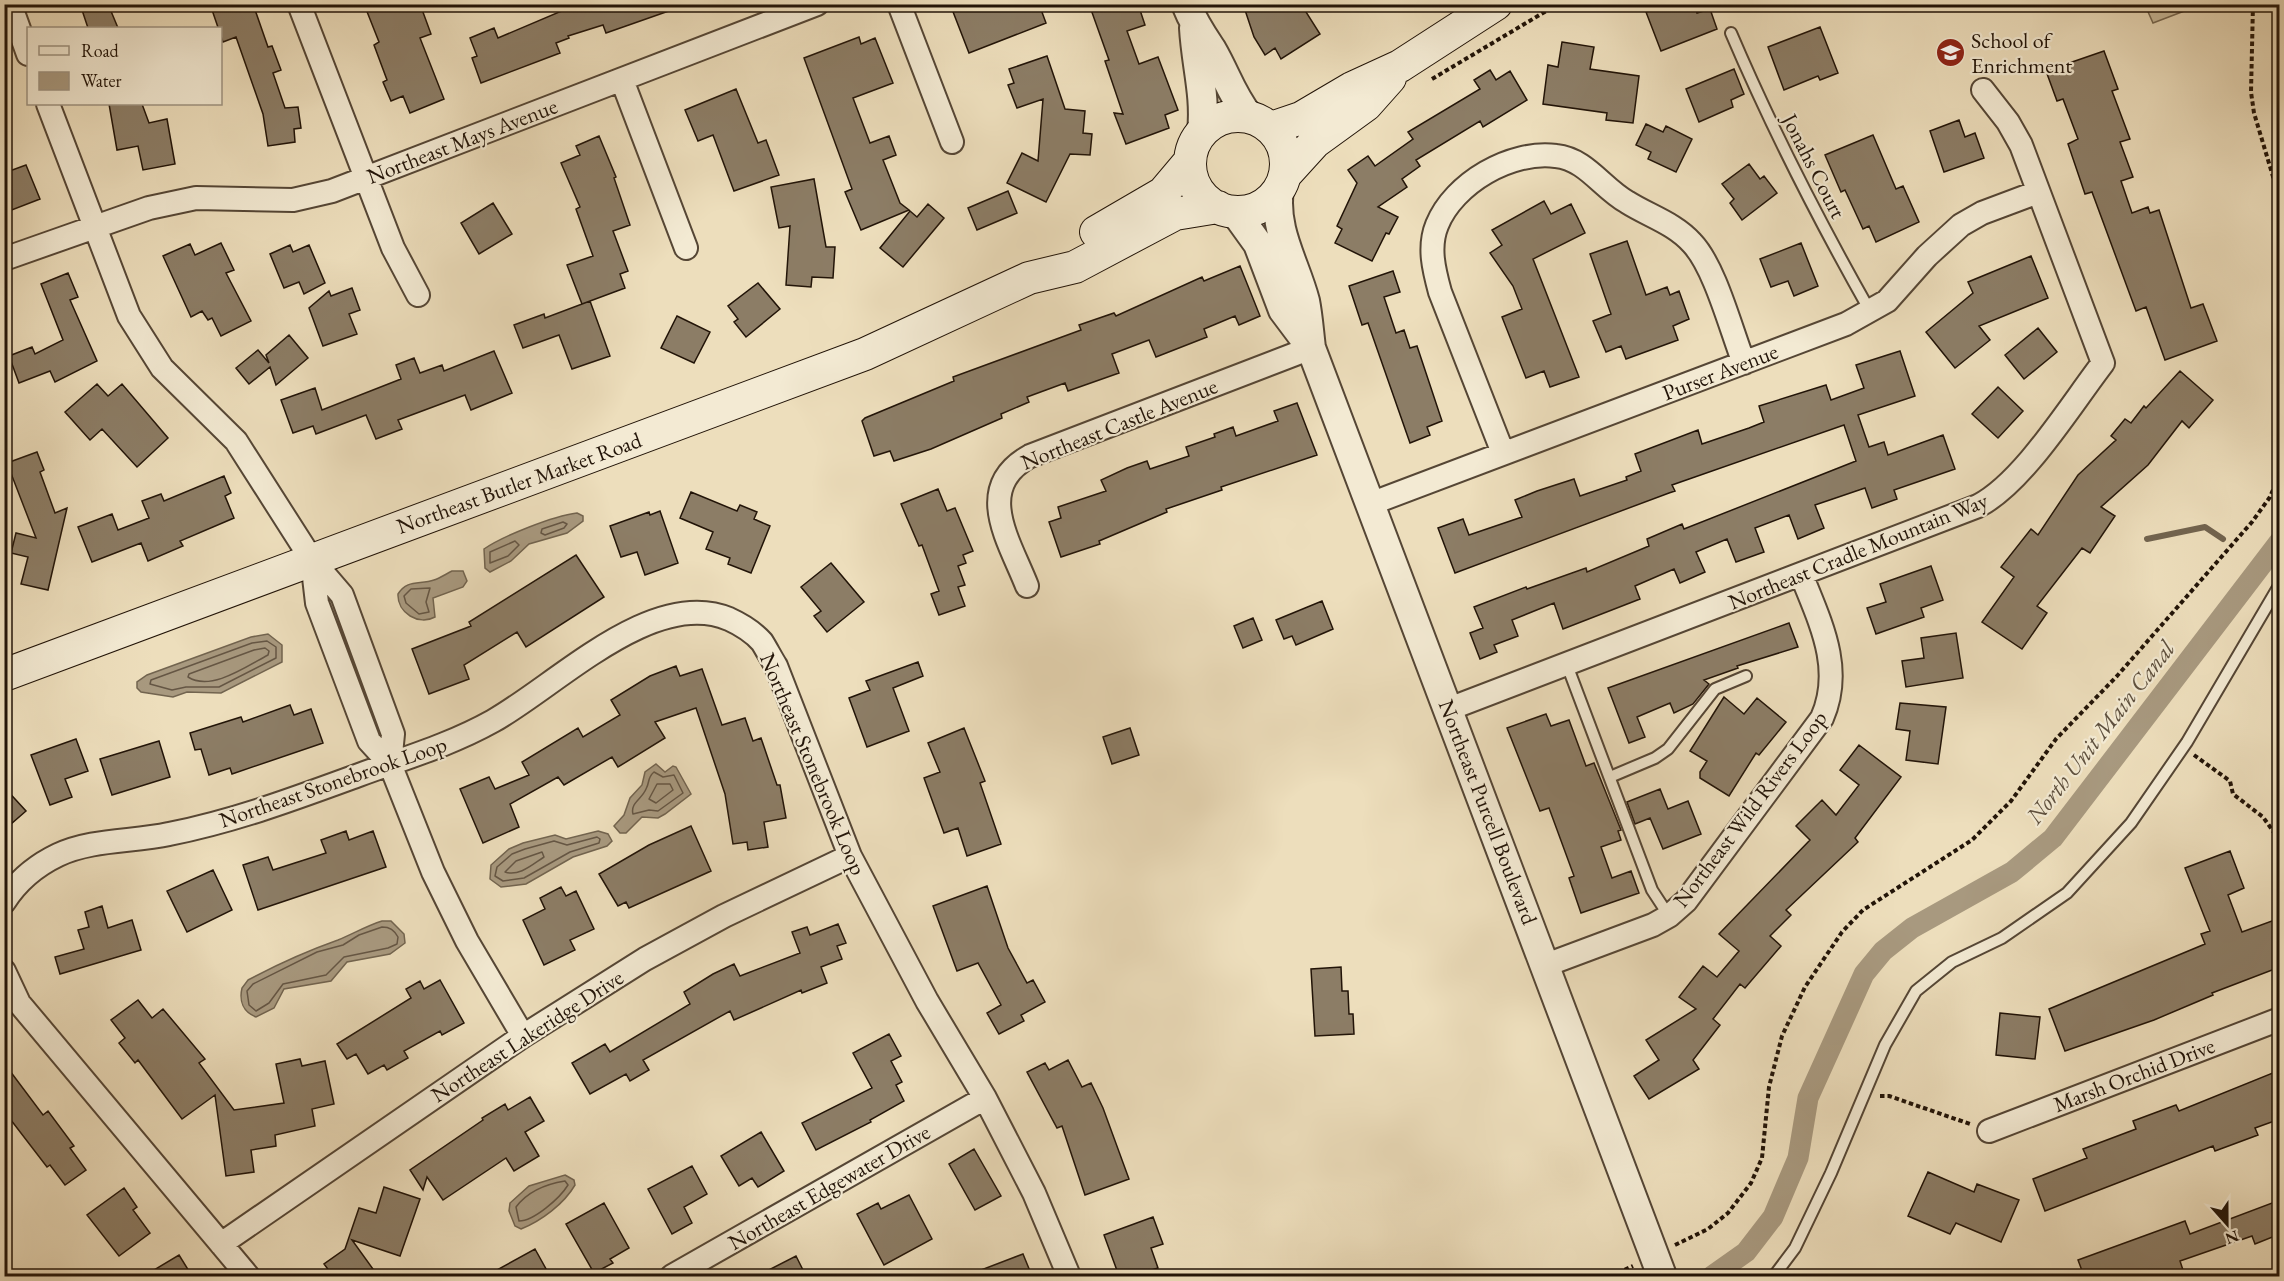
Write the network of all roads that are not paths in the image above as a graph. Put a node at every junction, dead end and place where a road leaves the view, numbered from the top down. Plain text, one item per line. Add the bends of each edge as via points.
1 (10, 4) edge
2 (298, 4) edge
3 (817, 4) edge
4 (899, 4) edge
5 (1496, 4) edge
6 (1190, 15) edge
7 (1731, 33) dead end
8 (27, 51) edge
9 (1400, 66) junction
10 (622, 80) junction
11 (1983, 90) dead end
12 (48, 105) edge
13 (1260, 122) junction
14 (1202, 132) junction
15 (952, 142) dead end
16 (1190, 161) junction
17 (366, 178) junction
18 (1282, 182) junction
19 (2038, 192) junction
20 (1226, 209) junction
21 (94, 225) junction
22 (686, 248) dead end
23 (4, 259) edge
24 (1029, 278) junction
25 (418, 295) dead end
26 (1870, 312) junction
27 (1311, 348) junction
28 (1744, 363) junction
29 (1503, 453) junction
30 (1370, 504) junction
31 (312, 560) junction
32 (1802, 574) junction
33 (2280, 584) edge
34 (1027, 586) dead end
35 (1567, 665) junction
36 (4, 675) edge
37 (1746, 676) dead end
38 (1449, 709) junction
39 (390, 764) junction
40 (1610, 777) junction
41 (850, 856) junction
42 (4, 902) edge
43 (1669, 916) junction
44 (1546, 965) junction
45 (4, 971) edge
46 (2280, 1019) edge
47 (523, 1036) junction
48 (985, 1098) junction
49 (1989, 1131) dead end
50 (221, 1244) junction
51 (1657, 1264) edge
52 (248, 1276) edge
53 (672, 1276) edge
54 (1069, 1276) edge
55 (1774, 1276) edge

1 - 8 street
2 - 17 street
3 - 10 street, Northeast Mays Avenue
4 - 15 street
5 - 9 main road
6 - 13 street via 1234,98
6 - 14 street via 1205,105
7 - 26 lane, Jonahs Court via 1821,226
9 - 13 main road via 1301,118
9 - 18 main road via 1366,105 1315,142
10 - 17 street, Northeast Mays Avenue
10 - 22 street
11 - 19 street, Northeast Cradle Mountain Way via 2021,146
12 - 21 street
13 - 14 main road via 1224,118
13 - 18 main road via 1283,146 1286,160
14 - 16 main road
16 - 20 main road via 1199,192
16 - 24 main road, Northeast Butler Market Road via 1163,193 1060,250
17 - 21 street, Northeast Mays Avenue via 293,200 196,198
17 - 25 street via 393,248
18 - 20 main road via 1269,200 1256,208
18 - 27 street, Northeast Purcell Boulevard via 1276,207 1281,234 1305,302
19 - 26 street, Purser Avenue via 1961,225 1887,301
19 - 32 street, Northeast Cradle Mountain Way via 2103,363 2019,474 1995,498
20 - 24 main road, Northeast Butler Market Road via 1175,214 1075,267
20 - 27 street, Northeast Purcell Boulevard via 1258,244 1283,310
21 - 23 street, Northeast Mays Avenue
21 - 31 street via 129,316 162,368 236,441
24 - 31 main road, Northeast Butler Market Road via 865,354
26 - 28 street, Purser Avenue
27 - 30 street, Northeast Purcell Boulevard
27 - 34 street, Northeast Castle Avenue via 1016,464 999,490 998,505
28 - 29 street, Purser Avenue
28 - 29 street via 1708,268 1691,241 1660,218 1625,201 1572,160 1534,156 1511,161 1458,194 1437,226 1432,245 1440,292
29 - 30 street, Purser Avenue
30 - 38 street, Northeast Purcell Boulevard
31 - 36 main road, Northeast Butler Market Road
31 - 39 street via 317,603 369,741
32 - 35 street, Northeast Cradle Mountain Way
32 - 43 street, Northeast Wild Rivers Loop via 1827,641 1832,679 1829,701 1810,735 1686,901
33 - 55 lane via 2183,747 2132,823 2067,893 2002,938 1953,962 1916,992 1886,1045 1795,1248
35 - 38 street, Northeast Cradle Mountain Way
35 - 40 lane
37 - 40 lane via 1715,689 1668,749
38 - 44 street, Northeast Purcell Boulevard
39 - 41 street, Northeast Stonebrook Loop via 441,747 494,720 626,633 658,618 690,611 714,613 738,623 760,641 776,666
39 - 42 street, Northeast Stonebrook Loop via 255,814 59,854 27,873
39 - 47 street via 433,872 467,941
40 - 43 lane via 1652,891
41 - 47 street, Northeast Lakeridge Drive via 645,959
41 - 48 street, Northeast Stonebrook Loop via 927,1001
43 - 44 street, Northeast Wild Rivers Loop
44 - 51 street, Northeast Purcell Boulevard
45 - 50 street via 19,1002
46 - 49 street, Marsh Orchid Drive
47 - 50 street, Northeast Lakeridge Drive
48 - 53 street, Northeast Edgewater Drive
48 - 54 street, Northeast Stonebrook Loop via 1034,1192
50 - 52 street

